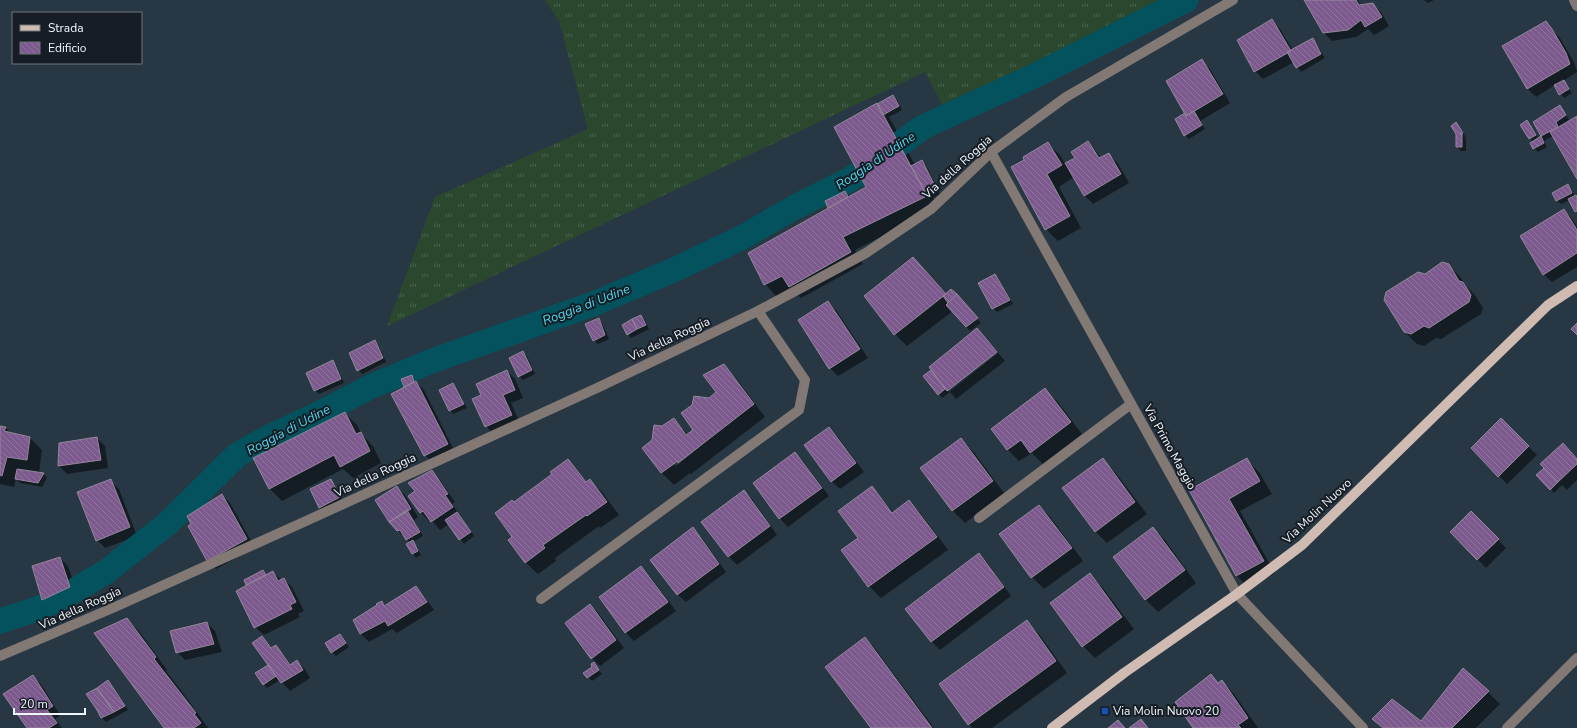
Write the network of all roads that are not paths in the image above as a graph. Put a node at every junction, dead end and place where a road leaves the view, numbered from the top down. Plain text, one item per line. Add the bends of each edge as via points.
1 (1233, 0) edge
2 (1574, 0) edge
3 (1577, 6) edge
4 (991, 152) junction
5 (1577, 286) edge
6 (758, 311) junction
7 (1131, 404) junction
8 (980, 518) dead end
9 (1237, 594) junction
10 (541, 599) dead end
11 (0, 656) edge
12 (1577, 658) edge
13 (1052, 728) edge
14 (1363, 728) edge
15 (1507, 728) edge

1 - 4 street, Via della Roggia via 1066,97
2 - 3 street
4 - 6 street, Via della Roggia via 931,209 866,253
4 - 7 street, Via Primo Maggio
5 - 9 main road, Via Molin Nuovo via 1548,305 1302,545
6 - 10 street via 805,380 799,410
6 - 11 street, Via della Roggia via 321,515
7 - 8 street
7 - 9 street, Via Primo Maggio
9 - 13 main road, Via Molin Nuovo via 1124,673
9 - 14 street, Via Primo Maggio
12 - 15 street

